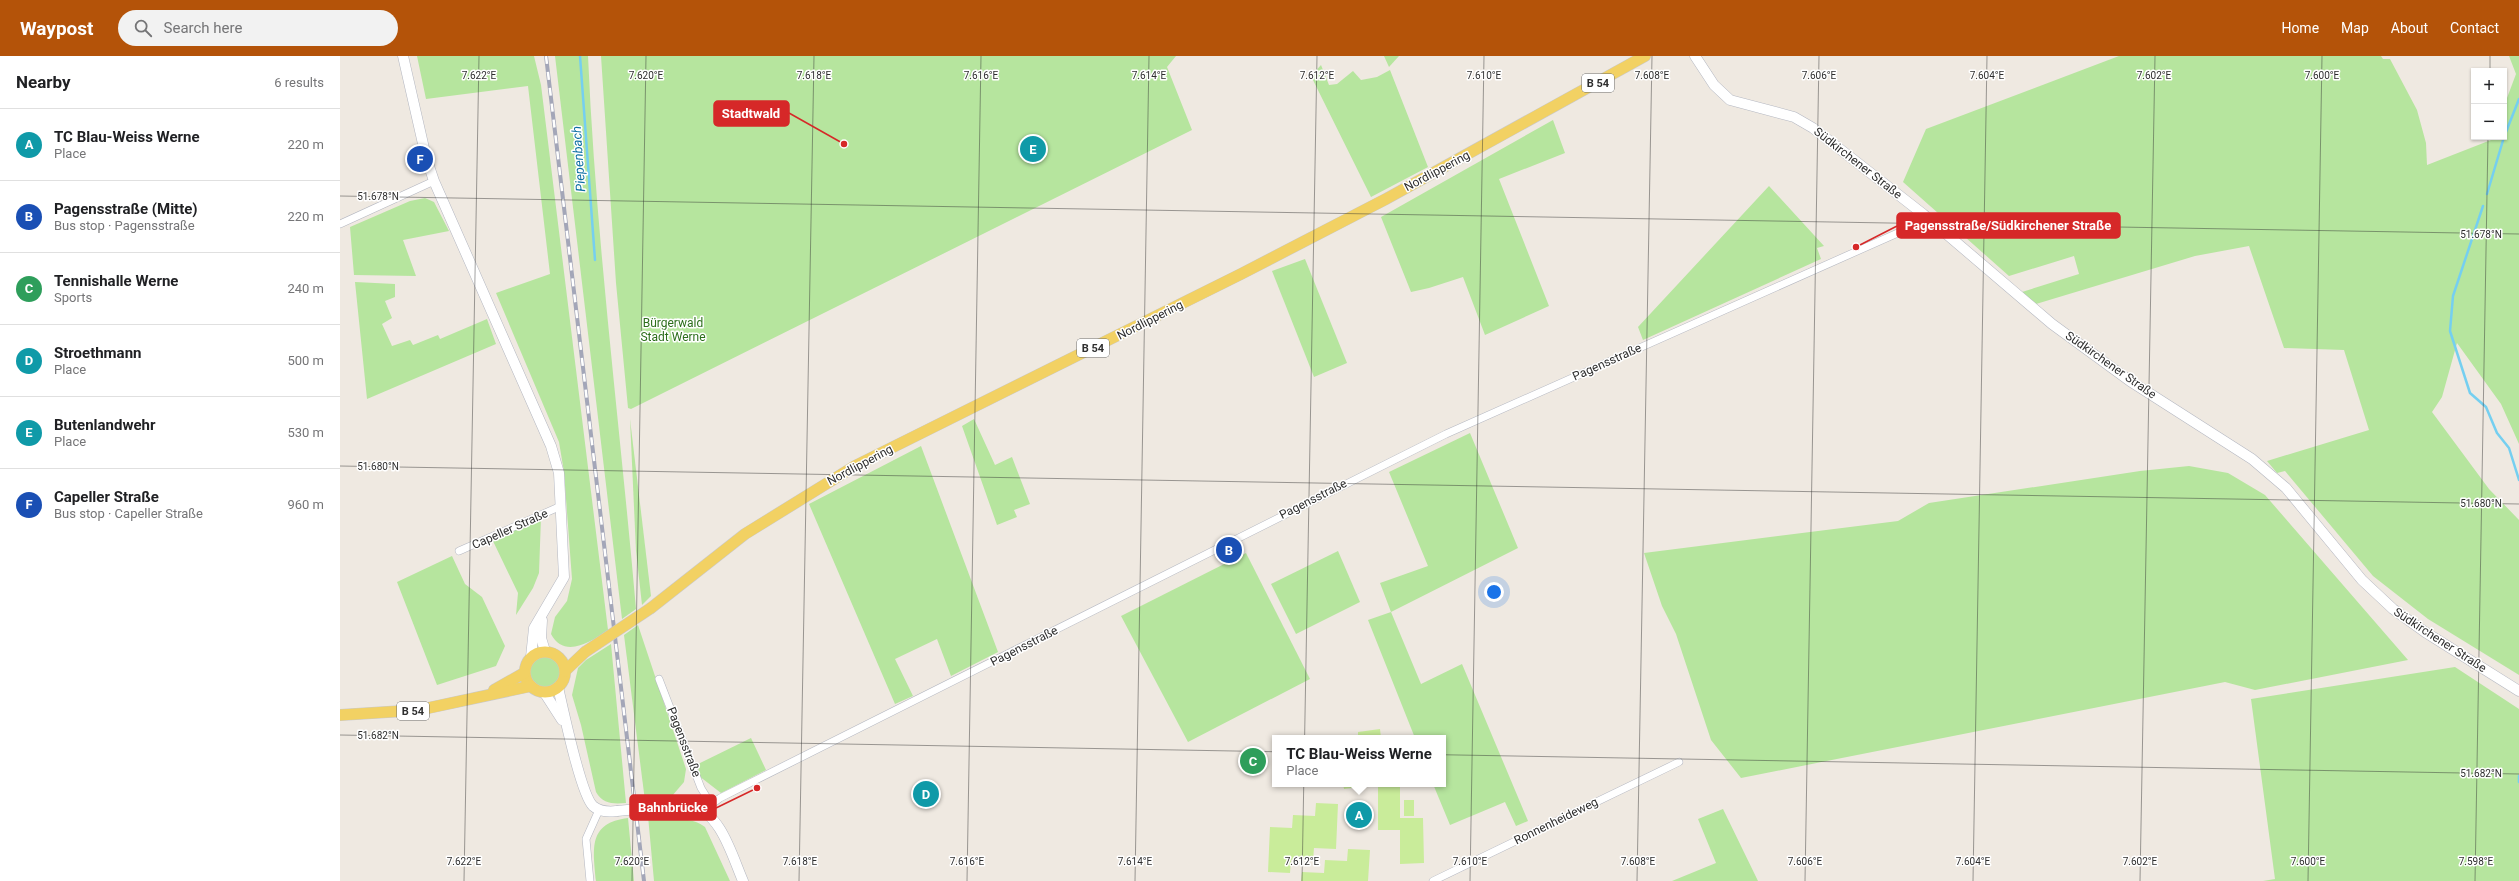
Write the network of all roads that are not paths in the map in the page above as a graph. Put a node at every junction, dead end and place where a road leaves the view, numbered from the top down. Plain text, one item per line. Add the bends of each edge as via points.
1 (403, 56) edge
2 (1645, 56) edge
3 (1695, 56) edge
4 (434, 180) junction
5 (1923, 214) junction
6 (340, 224) edge
7 (561, 506) junction
8 (459, 551) dead end
9 (546, 609) junction
10 (545, 651) junction
11 (585, 652) junction
12 (558, 656) junction
13 (531, 657) junction
14 (565, 670) junction
15 (524, 673) junction
16 (659, 679) dead end
17 (531, 686) junction
18 (558, 687) junction
19 (2519, 691) edge
20 (544, 692) junction
21 (485, 695) junction
22 (340, 715) edge
23 (570, 734) junction
24 (1679, 762) dead end
25 (711, 804) junction
26 (599, 810) junction
27 (703, 811) junction
28 (590, 881) edge
29 (743, 881) edge
30 (1433, 881) edge

1 - 4 street, Capeller Straße via 426,157
2 - 11 main road, Nordlippering / B 54, bridge via 1337,224 855,466 745,534 651,608
3 - 5 street, Südkirchener Straße via 1714,84 1730,100 1794,117 1813,128
4 - 6 street
4 - 7 street, Capeller Straße via 551,446 559,473
5 - 19 street, Südkirchener Straße via 2052,324 2130,381 2239,449 2275,478 2362,580 2393,609
5 - 25 street, Pagensstraße via 1909,228 1446,434
7 - 8 street, Capeller Straße
7 - 9 street, Capeller Straße via 564,577
9 - 10 street, Capeller Straße via 540,632
9 - 13 street, Capeller Straße via 534,628
10 - 12 main road
10 - 13 main road
11 - 12 main road, Nordlippering / B 54
11 - 14 main road, Nordlippering / B 54
12 - 14 main road
13 - 15 main road
14 - 18 main road via 562,683
15 - 17 main road
15 - 21 main road, B 54
16 - 25 street, Pagensstraße via 701,788
17 - 20 main road
17 - 21 main road, B 54
18 - 20 main road
18 - 23 street
20 - 23 street
21 - 22 main road, B 54 via 419,710
23 - 26 street via 584,791 590,802
24 - 30 street, Ronnenheideweg
25 - 27 street, Pagensstraße
26 - 27 street, bridge via 689,805
26 - 28 street via 586,839
27 - 29 street via 709,815 723,836

